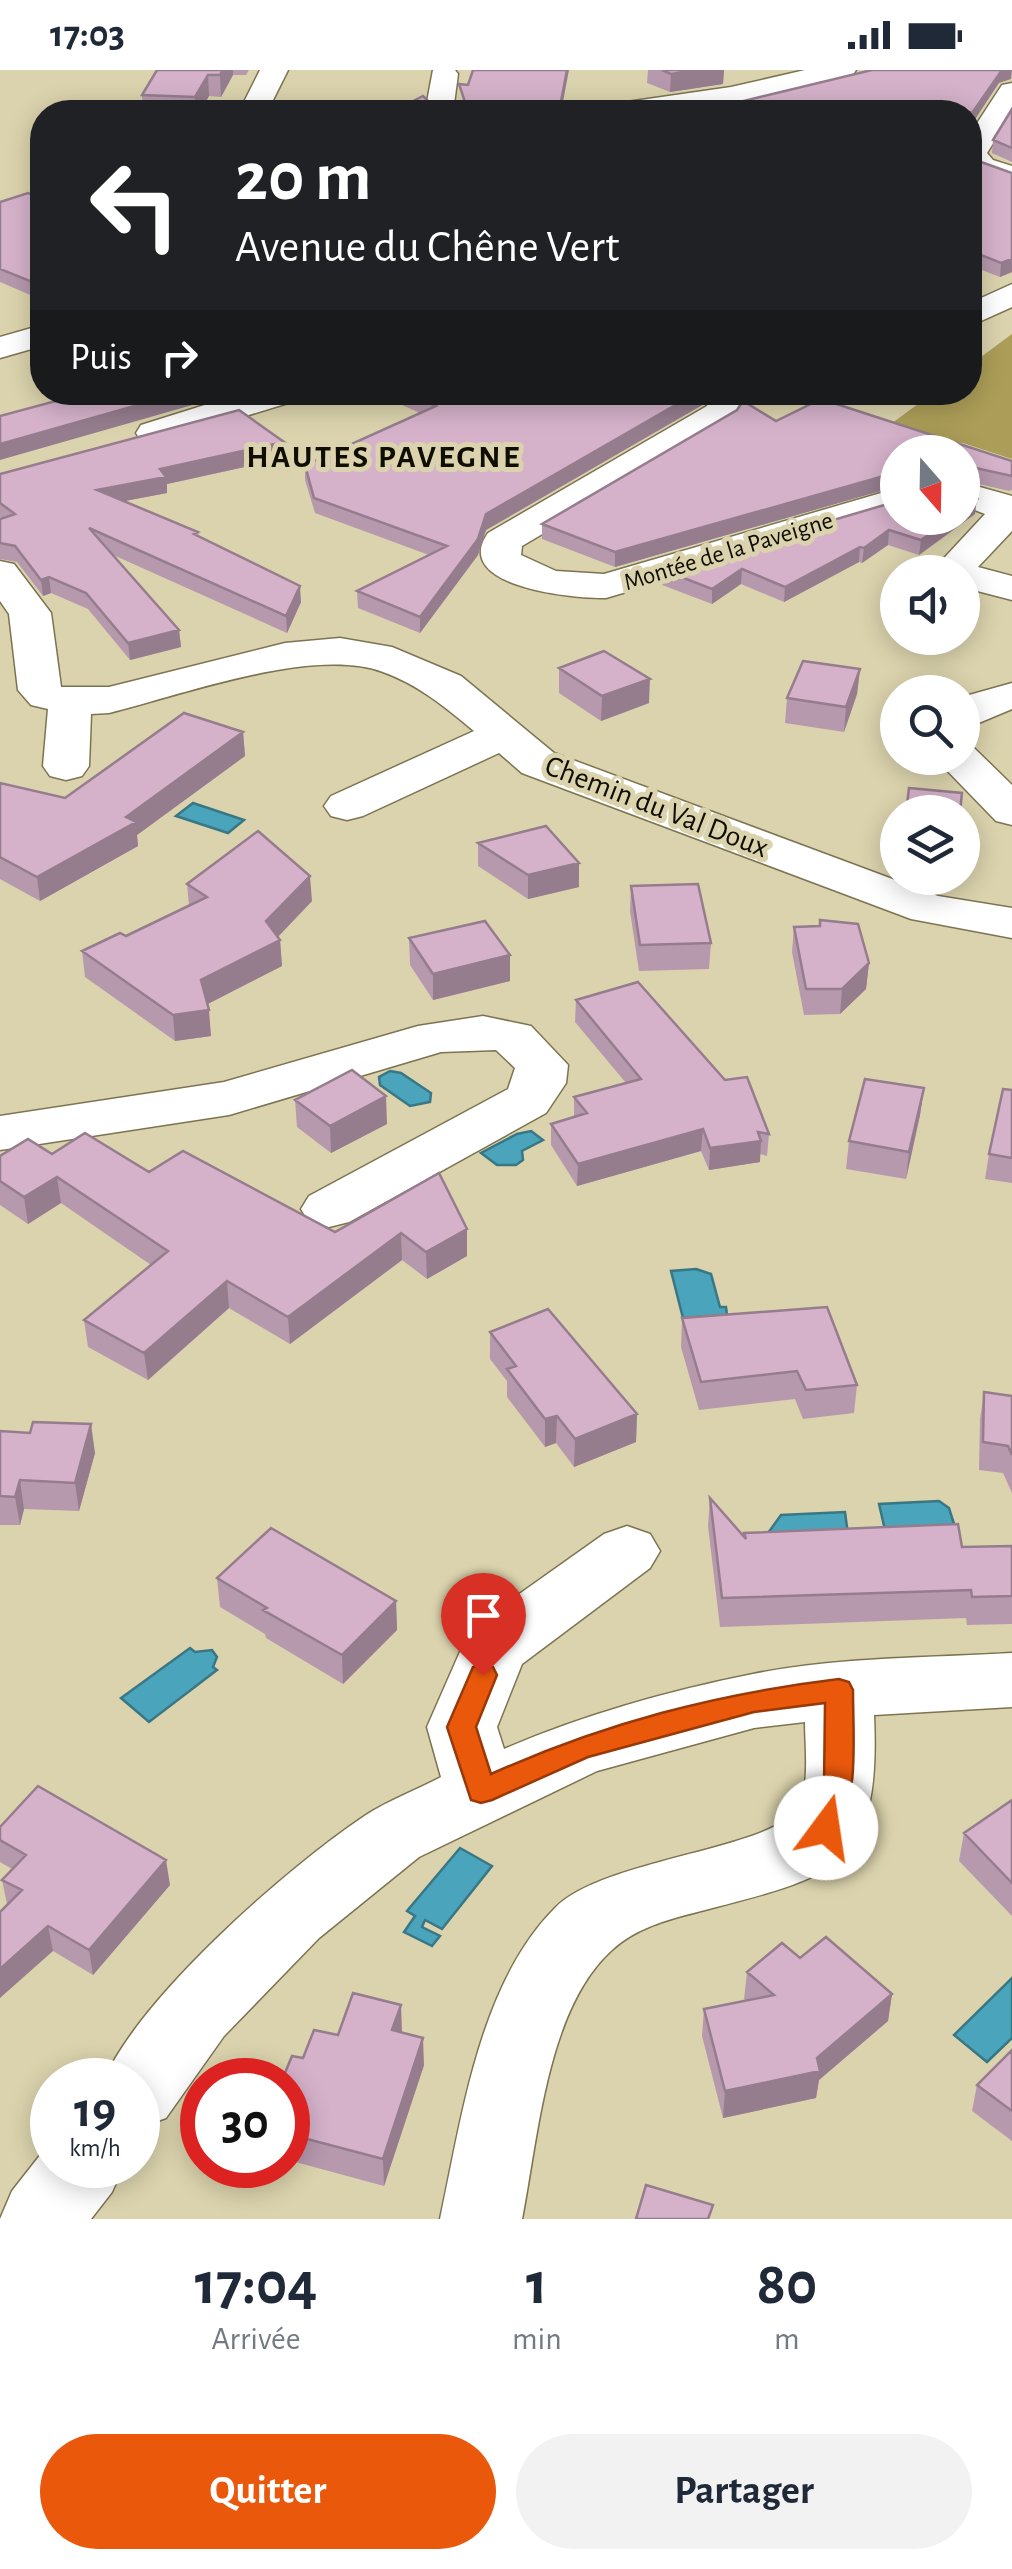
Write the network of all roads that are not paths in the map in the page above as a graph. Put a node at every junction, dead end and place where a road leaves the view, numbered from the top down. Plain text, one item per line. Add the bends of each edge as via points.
1 (274, 70) edge
2 (444, 74) dead end
3 (832, 76) edge
4 (606, 84) dead end
5 (1012, 91) edge
6 (259, 100) edge
7 (441, 100) edge
8 (635, 100) edge
9 (692, 100) edge
10 (982, 138) edge
11 (982, 166) edge
12 (1012, 176) edge
13 (1012, 294) edge
14 (982, 310) edge
15 (30, 339) edge
16 (0, 348) edge
17 (249, 405) edge
18 (725, 405) edge
19 (114, 444) edge
20 (980, 498) edge
21 (880, 504) edge
22 (967, 555) edge
23 (0, 574) edge
24 (980, 579) edge
25 (1012, 588) edge
26 (1012, 696) edge
27 (70, 702) junction
28 (980, 705) edge
29 (506, 733) junction
30 (66, 766) dead end
31 (975, 775) edge
32 (347, 806) dead end
33 (1012, 812) edge
34 (1012, 923) edge
35 (0, 1132) edge
36 (329, 1209) dead end
37 (626, 1552) dead end
38 (1012, 1680) edge
39 (839, 1690) junction
40 (481, 1791) junction
41 (160, 2062) edge
42 (65, 2188) edge
43 (40, 2219) edge
44 (480, 2219) edge

1 - 6 street
2 - 7 street
3 - 9 street
4 - 8 street
5 - 10 street
11 - 12 street
13 - 14 street
15 - 16 street
17 - 19 street
18 - 21 street, Montée de la Paveigne via 502,541 500,560 528,578 571,588 606,586
20 - 22 street via 999,504 1005,516
23 - 27 street via 30,613 40,690
24 - 25 street
26 - 28 street
27 - 29 street, Chemin du Val Doux via 109,700 285,656 340,651 392,660 446,684
27 - 30 street
29 - 32 street
29 - 34 street, Chemin du Val Doux via 538,763 928,909
31 - 33 street
35 - 36 street via 229,1098 436,1037 513,1037 542,1065 527,1100
37 - 40 street via 494,1648 462,1727
38 - 39 street
39 - 40 street via 754,1701 581,1747
39 - 44 street via 838,1785 826,1828 785,1858 632,1900 586,1926 546,1978 522,2039
40 - 41 street via 393,1836 293,1915 197,2012
42 - 43 street

